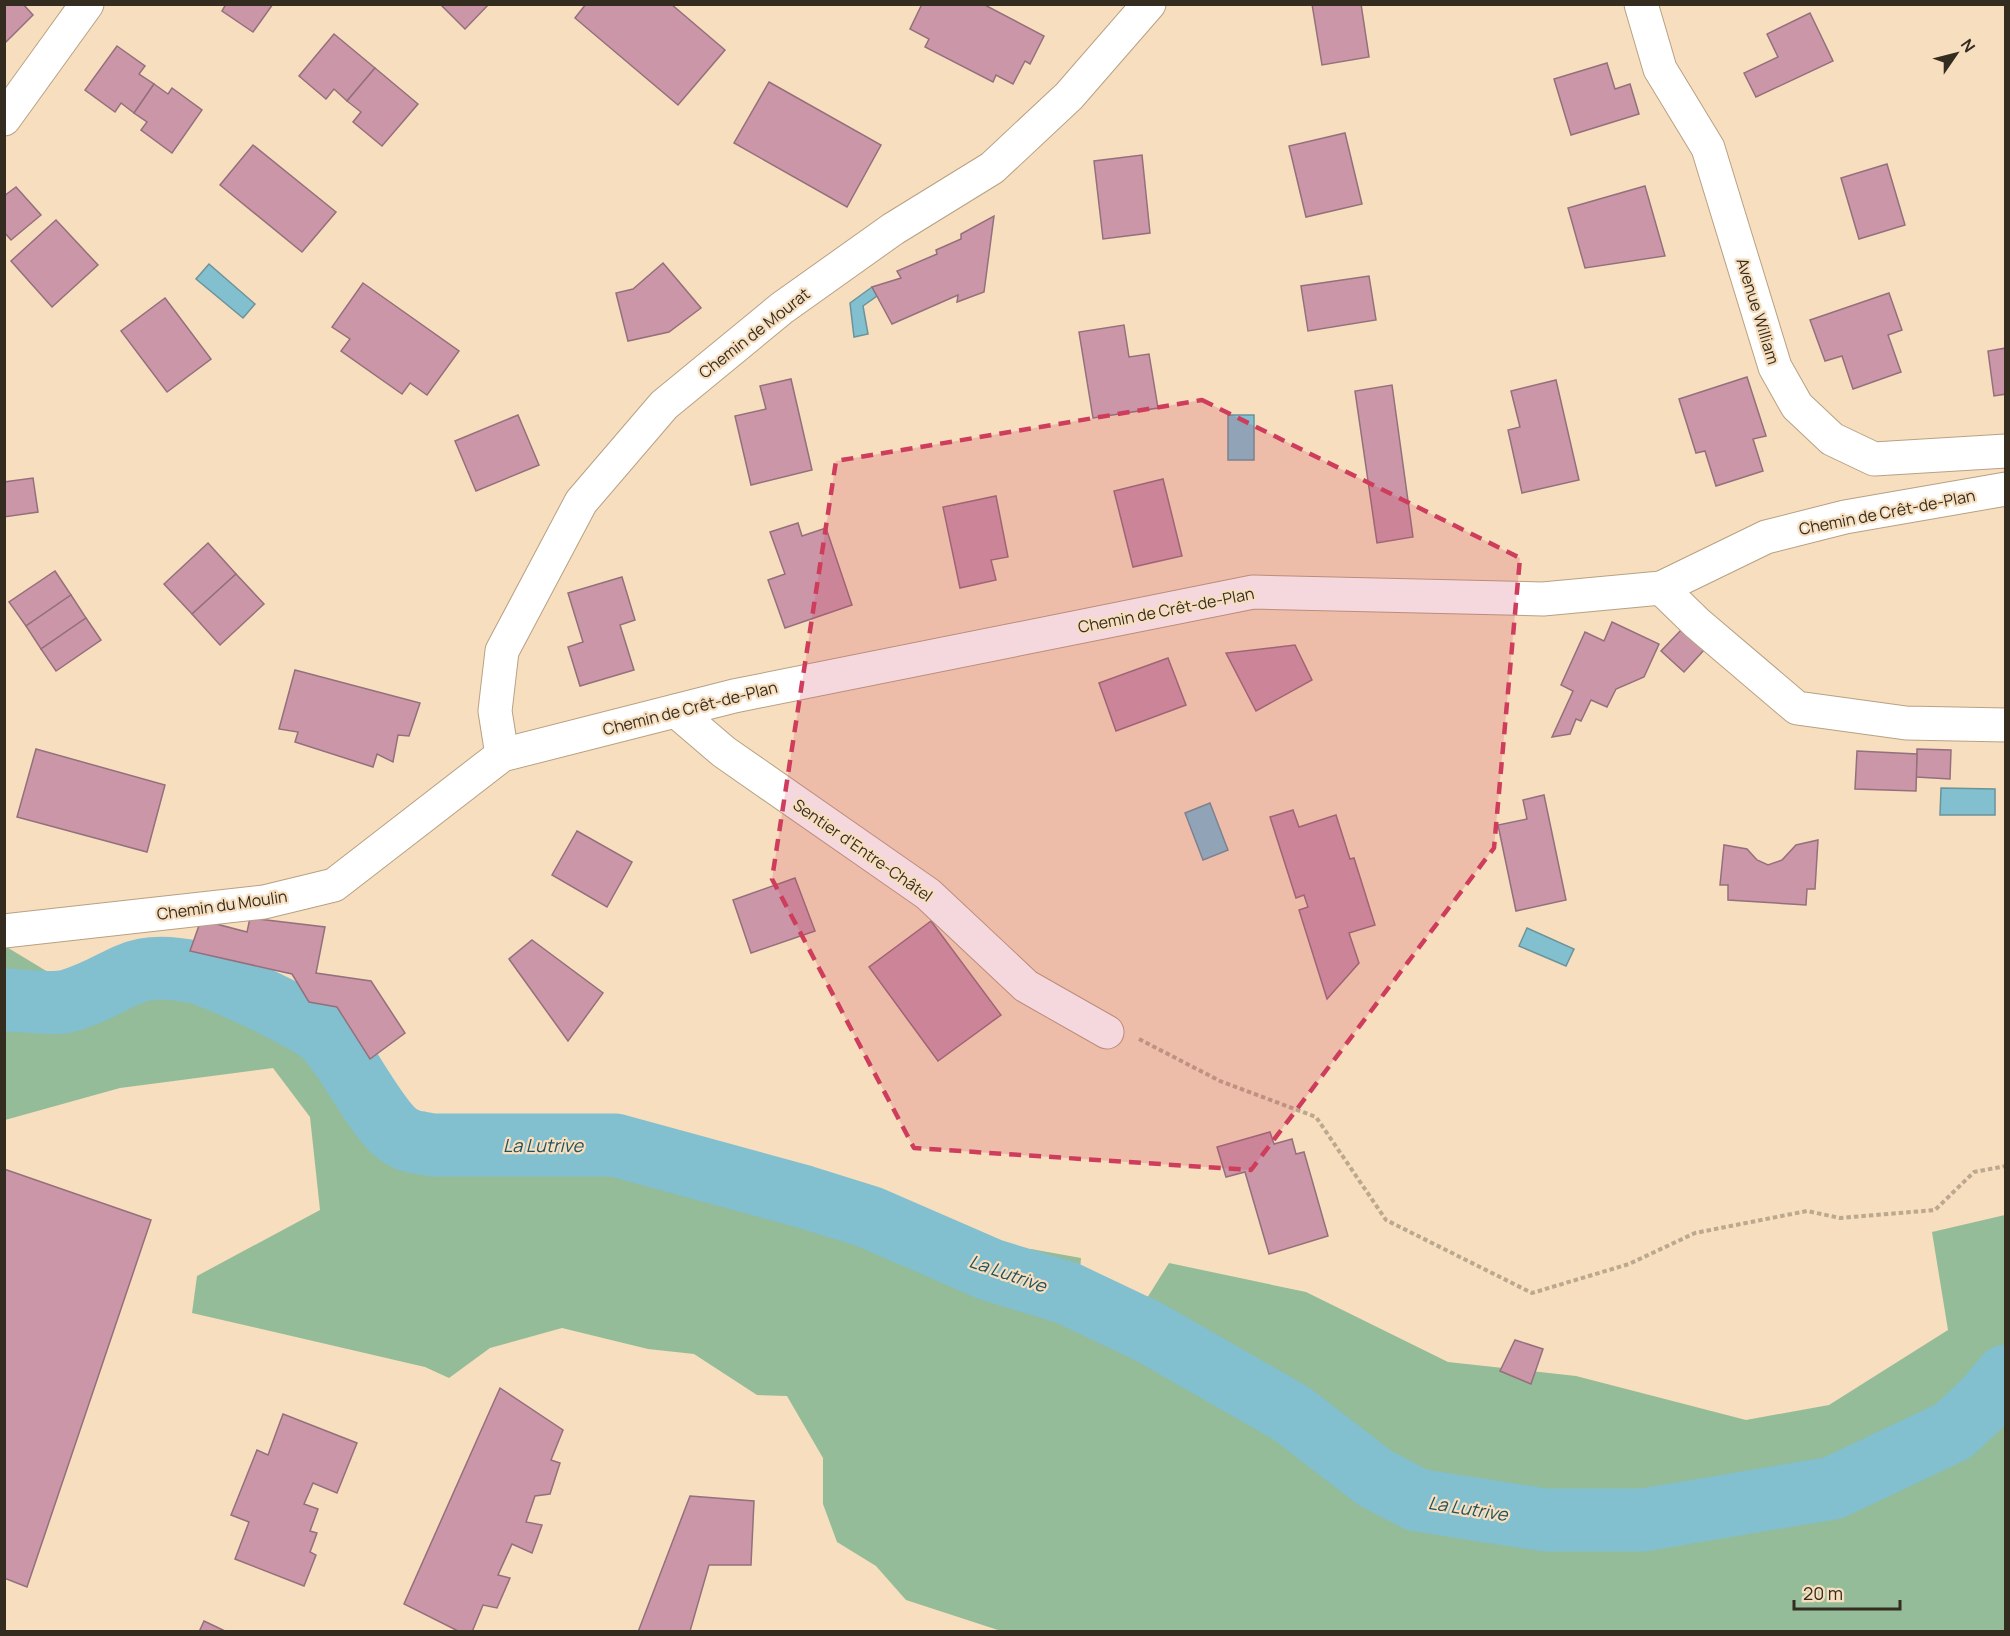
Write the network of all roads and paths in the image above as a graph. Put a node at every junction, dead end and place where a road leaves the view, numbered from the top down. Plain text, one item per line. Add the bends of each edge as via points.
1 (1149, 4) edge
2 (1641, 4) edge
3 (86, 5) edge
4 (4, 119) edge
5 (2006, 451) edge
6 (2006, 489) edge
7 (1661, 588) junction
8 (676, 711) junction
9 (2006, 725) edge
10 (502, 755) junction
11 (4, 931) edge
12 (1107, 1032) joint
13 (2006, 1166) edge

1 - 10 street, Chemin de Mourat via 1069,96 992,168 892,229 782,308 657,414 582,501 502,651 495,711
2 - 5 street, Avenue William via 1660,69 1708,148 1775,367 1797,406 1832,439 1874,459
3 - 4 street
6 - 7 street, Chemin de Crêt-de-Plan via 1845,517 1766,537
7 - 8 street, Chemin de Crêt-de-Plan via 1543,599 1253,592
7 - 9 street via 1797,708 1906,723
8 - 10 street, Chemin de Crêt-de-Plan
8 - 12 street, Sentier d'Entre-Châtel via 724,752 928,894 1026,986
10 - 11 street, Chemin du Moulin via 334,885 264,902
12 - 13 path via 1140,1039 1220,1081 1316,1117 1386,1220 1532,1293 1629,1264 1695,1233 1807,1211 1840,1218 1935,1210 1974,1172

